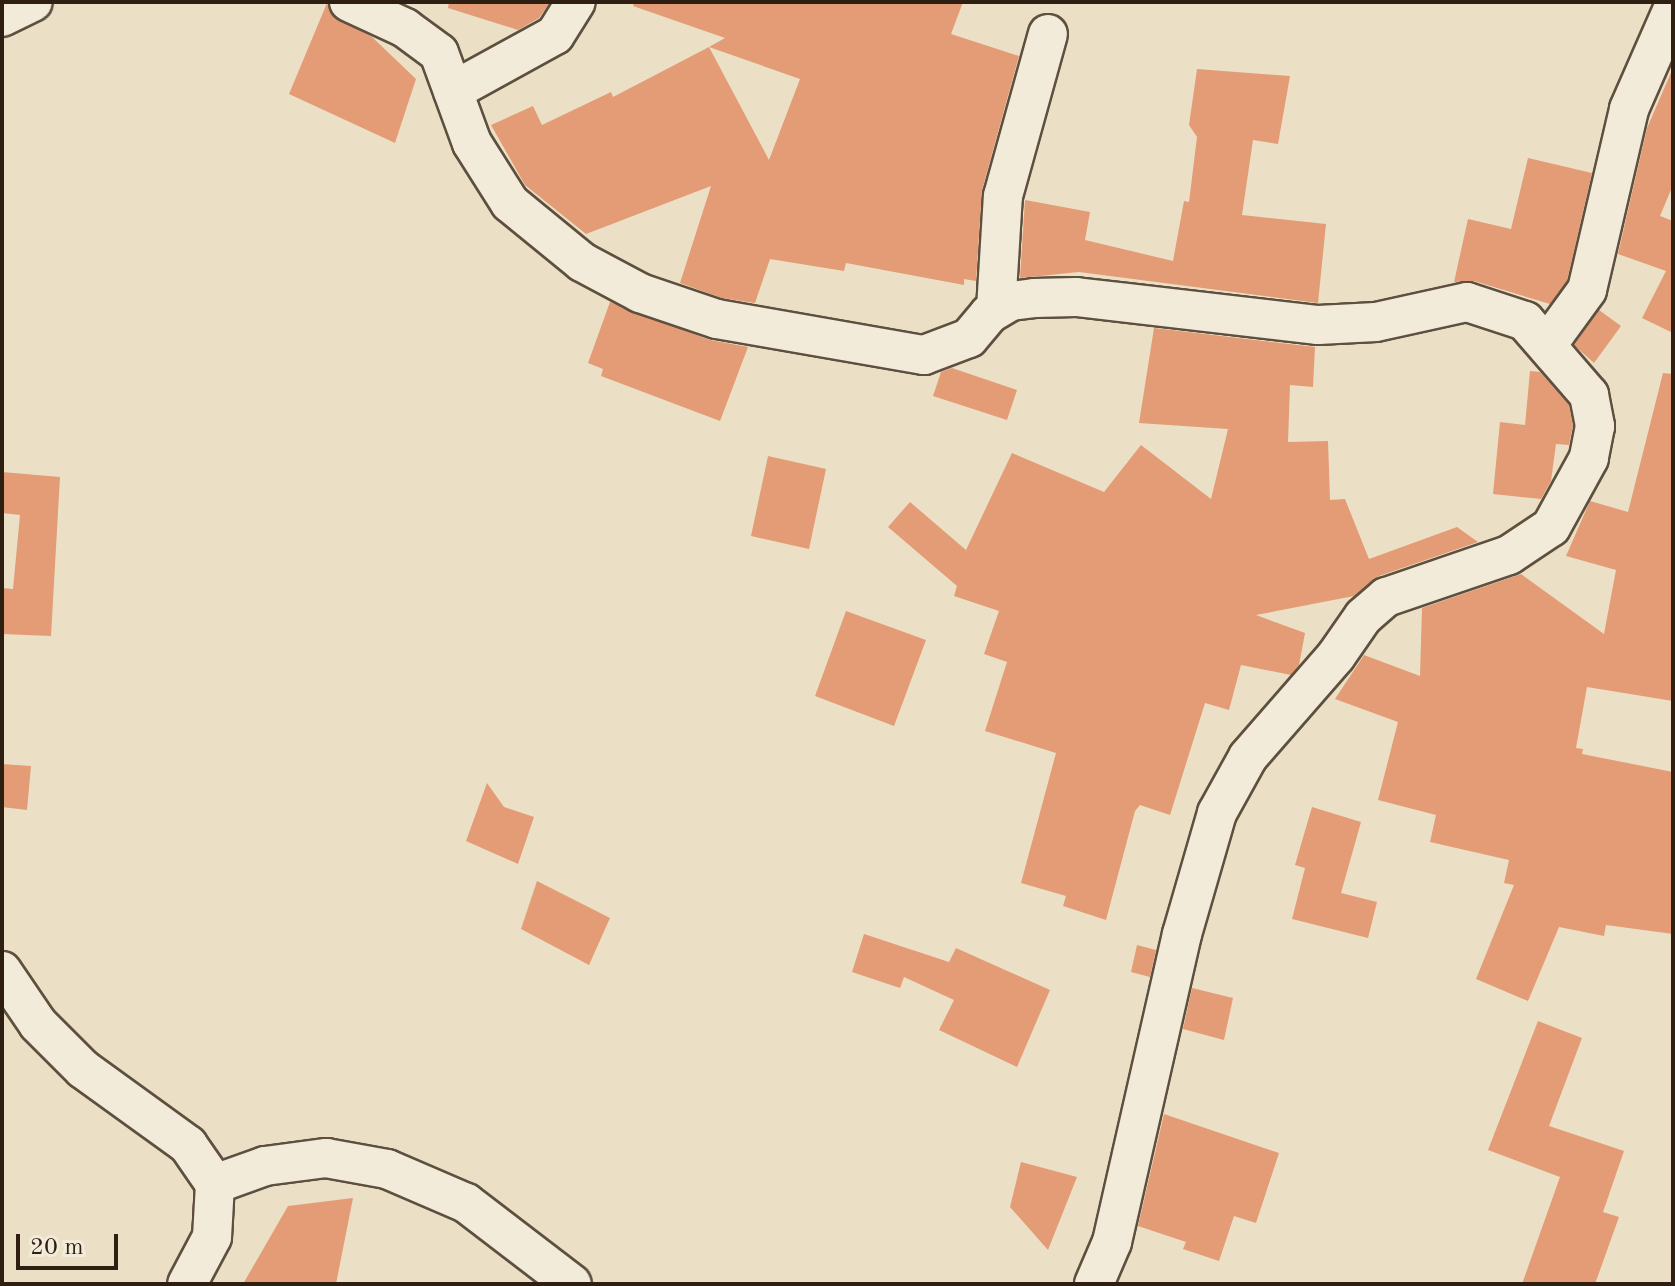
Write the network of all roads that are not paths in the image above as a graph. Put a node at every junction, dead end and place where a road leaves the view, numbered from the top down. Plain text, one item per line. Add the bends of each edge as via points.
1 (33, 2) edge
2 (349, 2) edge
3 (576, 2) edge
4 (1673, 9) edge
5 (2, 17) edge
6 (1048, 34) dead end
7 (453, 91) junction
8 (996, 309) junction
9 (1547, 345) junction
10 (2, 971) edge
11 (215, 1184) junction
12 (187, 1284) edge
13 (572, 1284) edge
14 (1094, 1284) edge

1 - 5 street
2 - 7 street via 405,28 439,53
3 - 7 street via 555,35
4 - 9 street via 1629,109 1587,290
6 - 8 street via 1003,196
7 - 8 street via 472,143 510,203 582,262 640,293 730,322 924,355 950,350 969,338
8 - 9 street via 1034,298 1076,297 1318,325 1376,322 1467,302 1525,321
9 - 14 street via 1589,395 1595,426 1589,458 1551,527 1509,555 1386,597 1363,617 1248,757 1217,813 1182,934 1112,1242
10 - 11 street via 38,1024 83,1069 188,1145
11 - 12 street via 212,1237
11 - 13 street via 265,1166 326,1158 387,1169 466,1203

